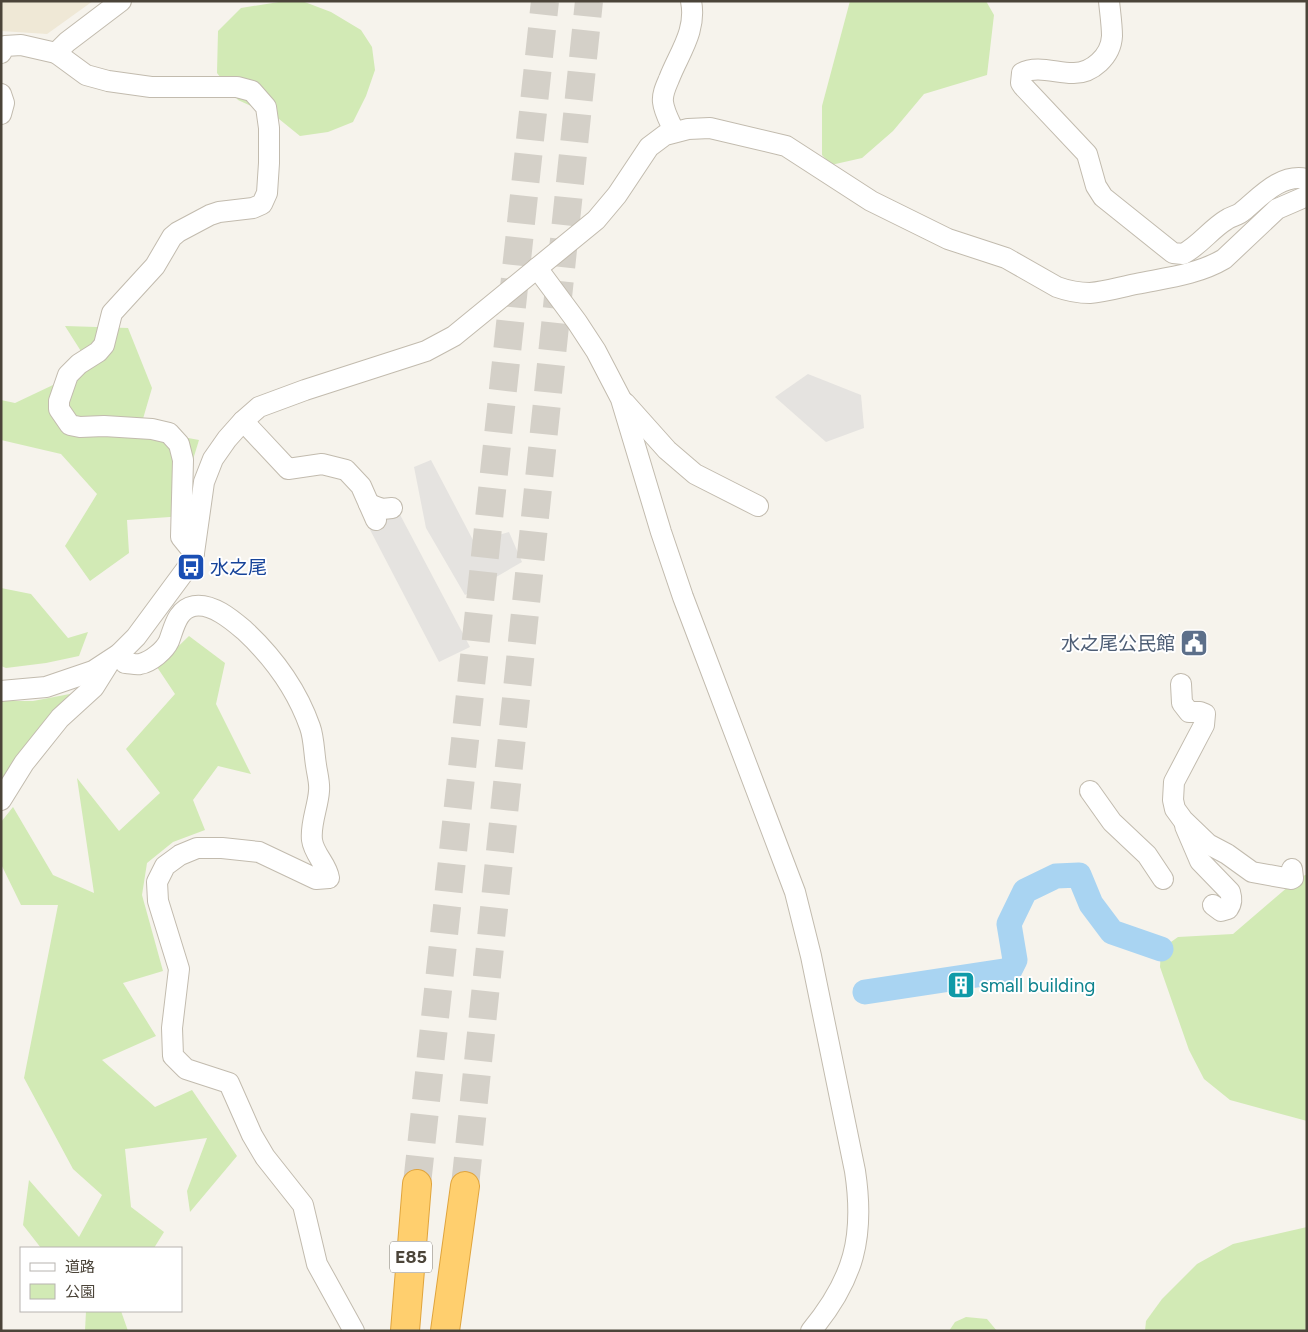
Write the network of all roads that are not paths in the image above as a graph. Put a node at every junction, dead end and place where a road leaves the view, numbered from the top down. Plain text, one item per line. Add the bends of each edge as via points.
1 (121, 1) edge
2 (691, 1) edge
3 (1109, 1) edge
4 (1, 53) edge
5 (56, 53) junction
6 (1, 94) edge
7 (1, 114) edge
8 (674, 131) junction
9 (1307, 179) edge
10 (1307, 196) edge
11 (1242, 213) junction
12 (1224, 259) junction
13 (537, 268) junction
14 (621, 399) junction
15 (243, 421) junction
16 (758, 506) dead end
17 (379, 511) dead end
18 (194, 553) junction
19 (116, 657) junction
20 (1181, 684) dead end
21 (1, 691) edge
22 (1090, 791) dead end
23 (1, 800) edge
24 (1183, 820) junction
25 (1292, 869) dead end
26 (1163, 879) dead end
27 (1213, 905) dead end
28 (417, 1184) tunnel mouth
29 (465, 1186) tunnel mouth
30 (354, 1331) edge
31 (405, 1331) edge
32 (445, 1331) edge
33 (811, 1331) edge

1 - 5 street
2 - 8 street via 692,27 663,97
3 - 11 street via 1112,37 1107,52 1096,66 1073,73 1026,71 1022,73 1021,83 1087,154 1098,192 1173,253 1186,252 1226,219
4 - 5 street via 5,46 21,45
5 - 18 street via 86,75 108,81 151,87 237,87 252,91 266,107 269,163 267,193 262,204 219,212 172,237 155,266 112,313 104,345 68,376 59,401 59,409 70,425 152,429 168,433 179,444 183,460 181,537
6 - 7 street via 4,103
8 - 12 street via 710,128 786,146 872,202 948,240 1006,258 1065,290 1100,292 1184,274
8 - 13 street via 649,147 596,220
9 - 11 street via 1293,178 1273,186
10 - 12 street via 1277,209
11 - 12 street via 1232,226
13 - 14 street via 578,322
13 - 15 street via 454,336 426,352 259,407
14 - 16 street via 667,450 695,474
14 - 33 street via 682,597 795,892 853,1162 859,1223 850,1271
15 - 17 street via 288,470 322,464 346,470
15 - 18 street via 213,459 204,482
18 - 19 street via 167,596 136,637
19 - 21 street via 94,671 46,687
19 - 23 street via 94,687 60,718 24,762
19 - 30 street via 125,663 140,664 151,660 165,648 182,611 204,606 220,612 257,642 276,664 310,728 320,790 312,840 328,870 328,878 316,879 259,852 198,848 164,866 157,882 158,901 179,969 172,1028 173,1056 186,1069 229,1083 265,1157 303,1205 317,1264
20 - 24 street via 1182,703 1189,712 1205,714 1204,725 1174,782 1175,809
22 - 26 street via 1112,822 1150,848
24 - 25 street via 1208,844 1252,872 1291,879
24 - 27 street via 1200,861 1230,892 1232,898 1228,909 1221,911
28 - 31 highway, E85
29 - 32 highway, E85

